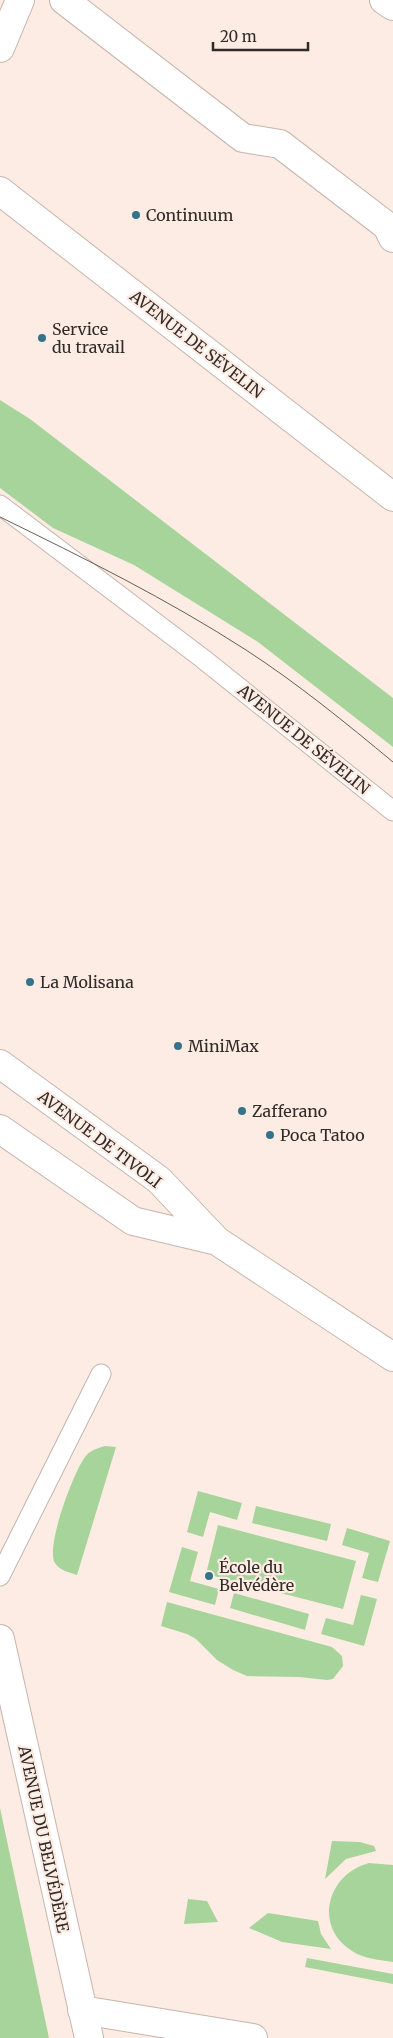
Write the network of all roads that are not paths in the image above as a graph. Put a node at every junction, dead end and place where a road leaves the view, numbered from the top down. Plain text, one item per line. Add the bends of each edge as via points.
1 (20, 0) edge
2 (64, 0) edge
3 (384, 0) edge
4 (393, 6) edge
5 (0, 48) edge
6 (0, 191) edge
7 (393, 238) edge
8 (393, 497) edge
9 (0, 505) edge
10 (393, 811) edge
11 (0, 1064) edge
12 (0, 1129) edge
13 (216, 1241) junction
14 (393, 1357) edge
15 (101, 1374) dead end
16 (0, 1576) edge
17 (0, 1639) edge
18 (82, 2010) junction
19 (89, 2038) edge
20 (254, 2038) edge

1 - 5 street
2 - 7 street via 243,138 280,144 386,226
3 - 4 street
6 - 8 street, AVENUE DE SÉVELIN
9 - 10 lane, AVENUE DE SÉVELIN via 202,658
11 - 13 street, AVENUE DE TIVOLI via 159,1180
12 - 13 street, AVENUE DE TIVOLI via 134,1220
13 - 14 street, AVENUE DE TIVOLI
15 - 16 lane
17 - 18 street, AVENUE DU BELVÉDÈRE
18 - 19 street, AVENUE DU BELVÉDÈRE
18 - 20 street

